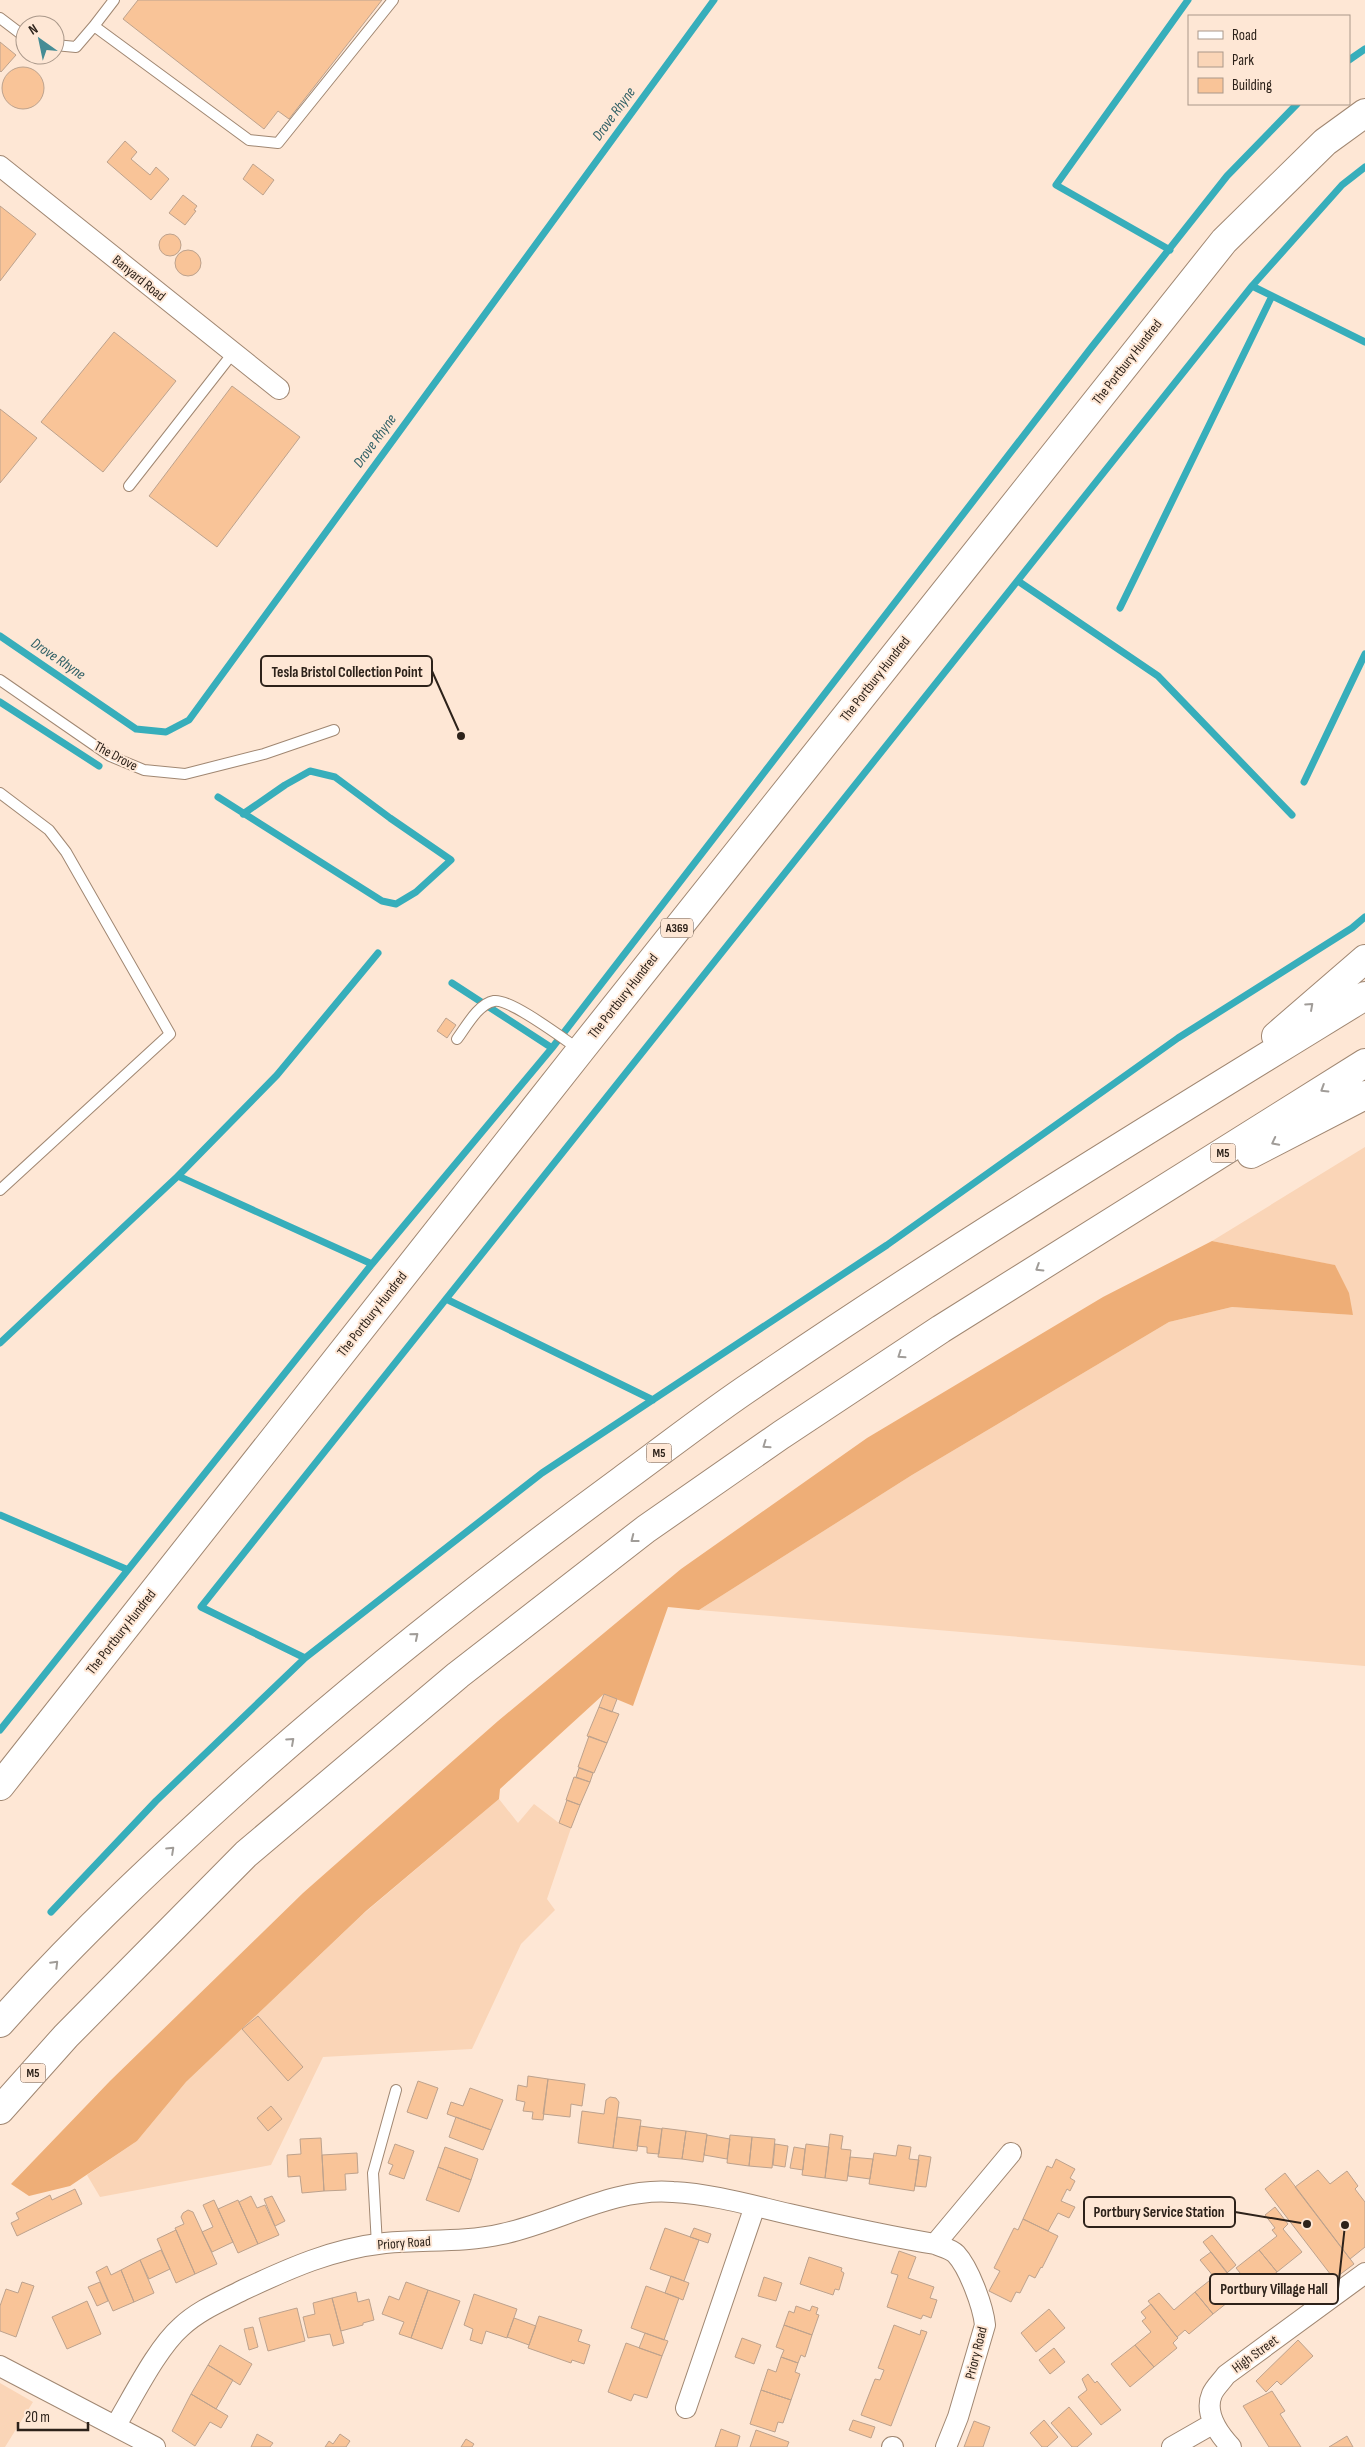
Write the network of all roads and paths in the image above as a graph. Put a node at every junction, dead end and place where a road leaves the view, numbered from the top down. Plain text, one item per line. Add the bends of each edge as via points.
1 (114, 0) edge
2 (393, 0) edge
3 (0, 18) edge
4 (94, 26) junction
5 (15, 29) edge
6 (65, 46) edge
7 (1365, 113) edge
8 (0, 166) edge
9 (233, 353) junction
10 (279, 389) dead end
11 (129, 486) dead end
12 (0, 680) edge
13 (334, 730) dead end
14 (0, 793) edge
15 (1365, 959) edge
16 (1365, 996) edge
17 (457, 1040) dead end
18 (580, 1051) junction
19 (1365, 1064) edge
20 (1221, 1085) junction
21 (1365, 1095) edge
22 (0, 1190) edge
23 (1080, 1242) junction
24 (0, 1786) edge
25 (0, 2024) edge
26 (396, 2090) dead end
27 (0, 2110) edge
28 (1011, 2153) dead end
29 (755, 2206) junction
30 (935, 2244) junction
31 (377, 2245) junction
32 (1365, 2273) edge
33 (0, 2366) edge
34 (686, 2408) dead end
35 (1214, 2423) junction
36 (116, 2425) junction
37 (154, 2447) edge
38 (946, 2447) edge
39 (1172, 2447) edge
40 (1231, 2447) edge

1 - 4 lane
2 - 4 lane via 278,144 249,140
3 - 5 lane
4 - 6 lane via 76,47
7 - 18 main road, The Portbury Hundred / A369 via 1325,142 1224,241
8 - 9 street, Banyard Road
9 - 10 street, Banyard Road
9 - 11 lane
12 - 13 lane, The Drove via 110,756 144,770 185,774 264,754
14 - 22 lane via 49,830 66,852 170,1034
20 -> 15 main road, M5
16 - 20 main road, M5
17 - 18 lane via 478,1012 496,1001 546,1026
18 - 24 main road, The Portbury Hundred / A369
19 -> 23 main road, M5
25 -> 20 main road, M5 via 130,1887 308,1726 432,1623 751,1385
21 -> 23 main road, M5
23 -> 27 main road, M5 via 940,1329 781,1435 646,1529 458,1675 246,1854 66,2036
26 - 31 lane via 373,2173
28 - 30 street
29 - 30 street, Priory Road via 879,2235
29 - 31 street, Priory Road via 672,2192 642,2192 615,2197 547,2223 479,2239
29 - 34 street
30 - 38 street, Priory Road via 955,2252 965,2266 984,2315 985,2326
31 - 36 street, Priory Road via 345,2250 301,2263 202,2311 179,2328
32 - 35 street, High Street via 1226,2375 1212,2393 1210,2408
33 - 36 street
35 - 39 street
35 - 40 street
36 - 37 street

